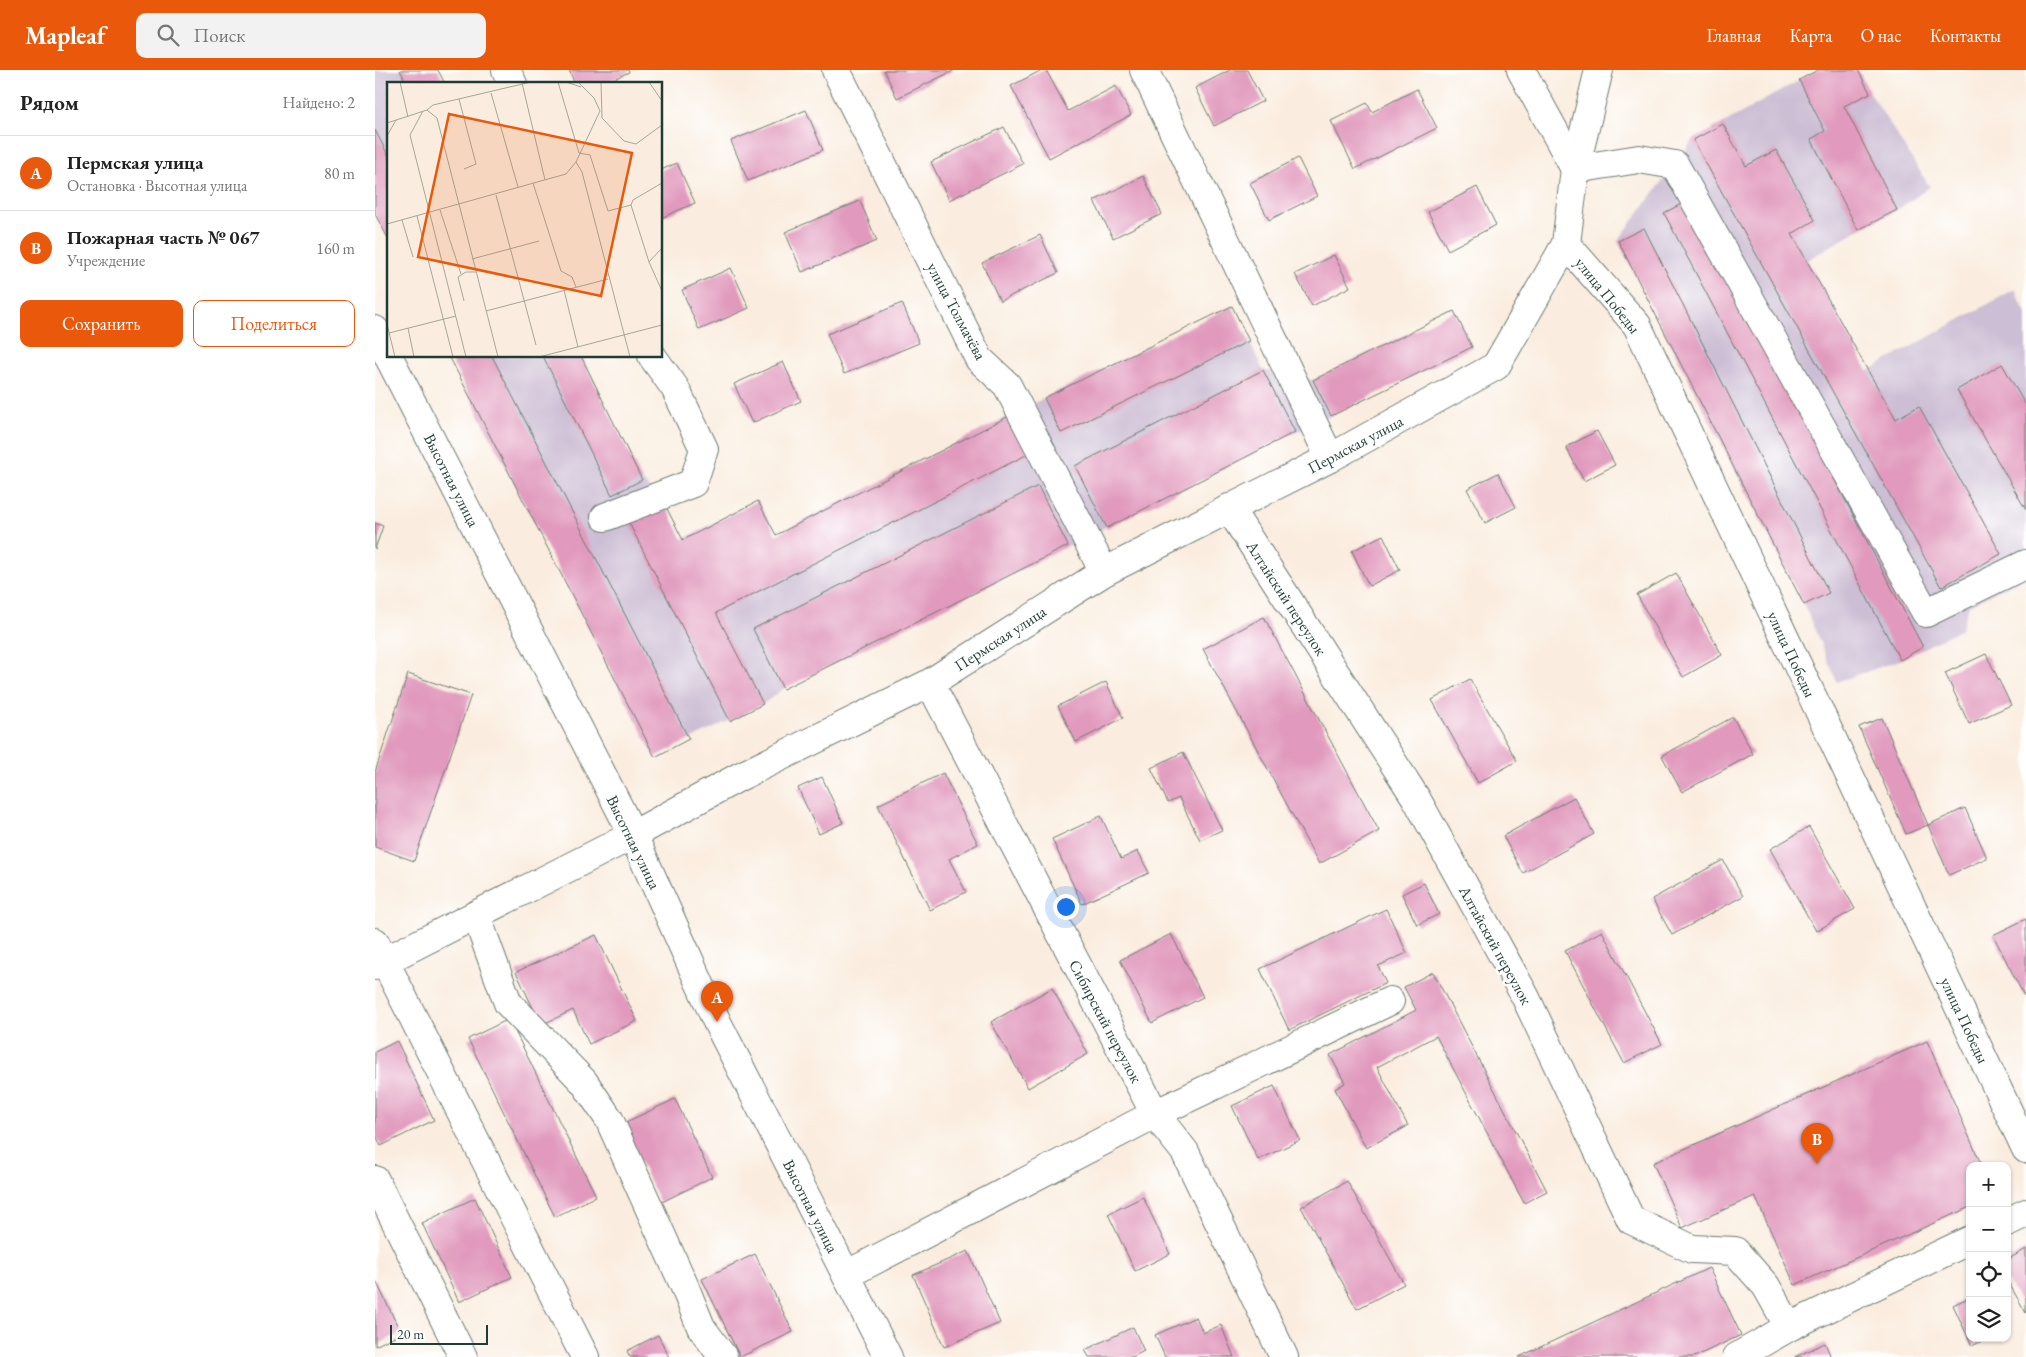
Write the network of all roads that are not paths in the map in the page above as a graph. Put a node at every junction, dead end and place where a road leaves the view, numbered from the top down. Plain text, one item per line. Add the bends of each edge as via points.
1 (506, 70) edge
2 (835, 70) edge
3 (1144, 70) edge
4 (1521, 70) edge
5 (1599, 70) edge
6 (512, 82) edge
7 (1575, 168) junction
8 (1566, 244) junction
9 (375, 330) edge
10 (387, 353) edge
11 (389, 358) edge
12 (653, 358) edge
13 (1330, 458) junction
14 (1229, 508) junction
15 (605, 517) dead end
16 (2026, 564) edge
17 (1104, 572) junction
18 (930, 683) junction
19 (633, 835) junction
20 (476, 914) junction
21 (378, 956) edge
22 (1390, 1002) dead end
23 (1155, 1114) junction
24 (2026, 1149) edge
25 (375, 1180) edge
26 (2026, 1213) edge
27 (2011, 1220) edge
28 (1966, 1242) edge
29 (845, 1275) junction
30 (1789, 1327) junction
31 (463, 1357) edge
32 (585, 1357) edge
33 (723, 1357) edge
34 (888, 1357) edge
35 (1284, 1357) edge
36 (1737, 1357) edge

1 - 6 street
2 - 17 street, улица Толмачёва via 979,359 1007,385
3 - 13 street
4 - 7 street
5 - 7 street, улица Победы
7 - 8 street, улица Победы
7 - 16 street via 1639,159 1675,165 1927,613
8 - 13 street, Пермская улица via 1496,366
8 - 24 street, улица Победы via 1637,325
9 - 10 street, Высотная улица
11 - 19 street, Высотная улица
12 - 15 street via 675,388 703,449 693,483
13 - 14 street, Пермская улица
14 - 17 street, Пермская улица
14 - 30 street, Алтайский переулок via 1416,798 1525,996 1631,1220 1692,1249 1735,1251 1766,1286
17 - 18 street, Пермская улица
18 - 19 street, Пермская улица via 739,777
18 - 23 street, Сибирский переулок
19 - 20 street, Пермская улица
19 - 29 street, Высотная улица via 717,1022
20 - 21 street, Пермская улица
20 - 33 street via 508,1003 584,1082 609,1119 701,1327
21 - 32 street
22 - 23 street
23 - 29 street
23 - 35 street, Сибирский переулок via 1185,1152
25 - 31 street
26 - 27 street
28 - 30 street
29 - 34 street, Высотная улица
30 - 36 street

